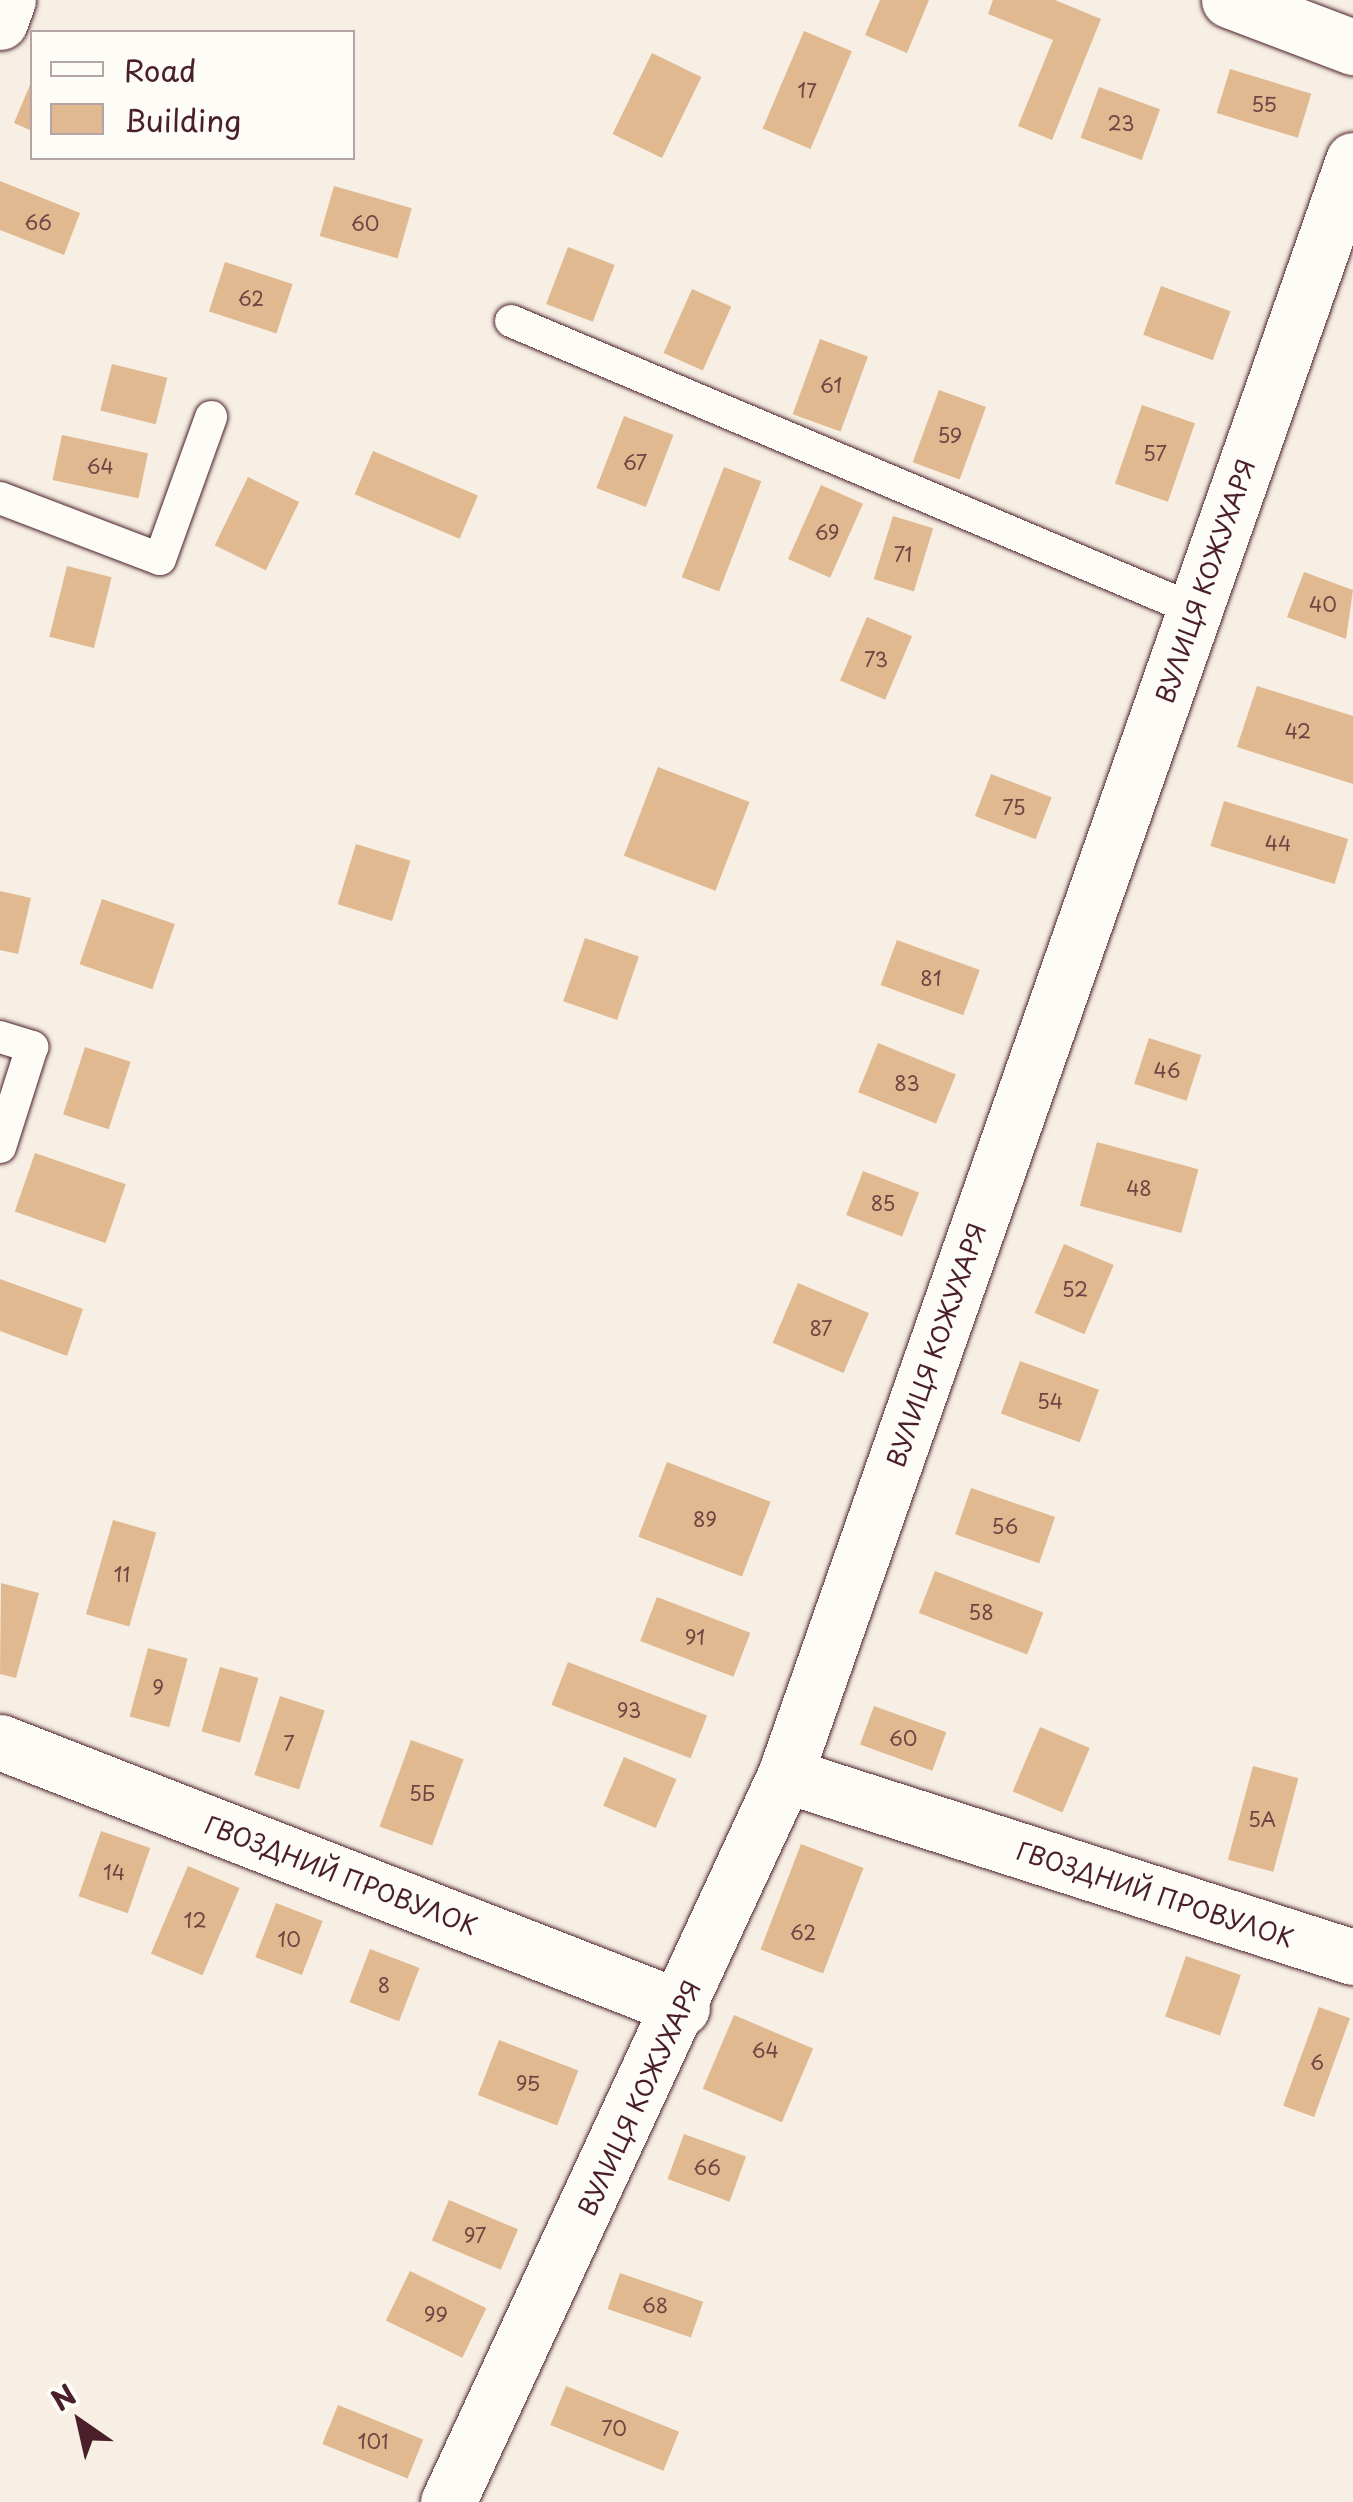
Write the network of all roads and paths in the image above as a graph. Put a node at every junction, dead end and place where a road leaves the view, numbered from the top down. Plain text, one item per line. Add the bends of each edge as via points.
1 (8, 0) edge
2 (1228, 0) edge
3 (0, 22) edge
4 (1353, 47) edge
5 (1353, 160) edge
6 (511, 321) dead end
7 (211, 417) dead end
8 (0, 498) edge
9 (1195, 610) junction
10 (0, 1037) edge
11 (0, 1148) edge
12 (0, 1742) edge
13 (785, 1775) junction
14 (1353, 1957) edge
15 (682, 2008) junction
16 (448, 2502) edge

1 - 3 street
2 - 4 street
5 - 9 street, ВУЛИЦЯ КОЖУХАРЯ
6 - 9 lane
7 - 8 lane via 160,558
9 - 13 street, ВУЛИЦЯ КОЖУХАРЯ
10 - 11 lane via 32,1047
12 - 15 street, ГВОЗДНИЙ ПРОВУЛОК
13 - 14 street, ГВОЗДНИЙ ПРОВУЛОК
13 - 15 street, ВУЛИЦЯ КОЖУХАРЯ
15 - 16 street, ВУЛИЦЯ КОЖУХАРЯ

